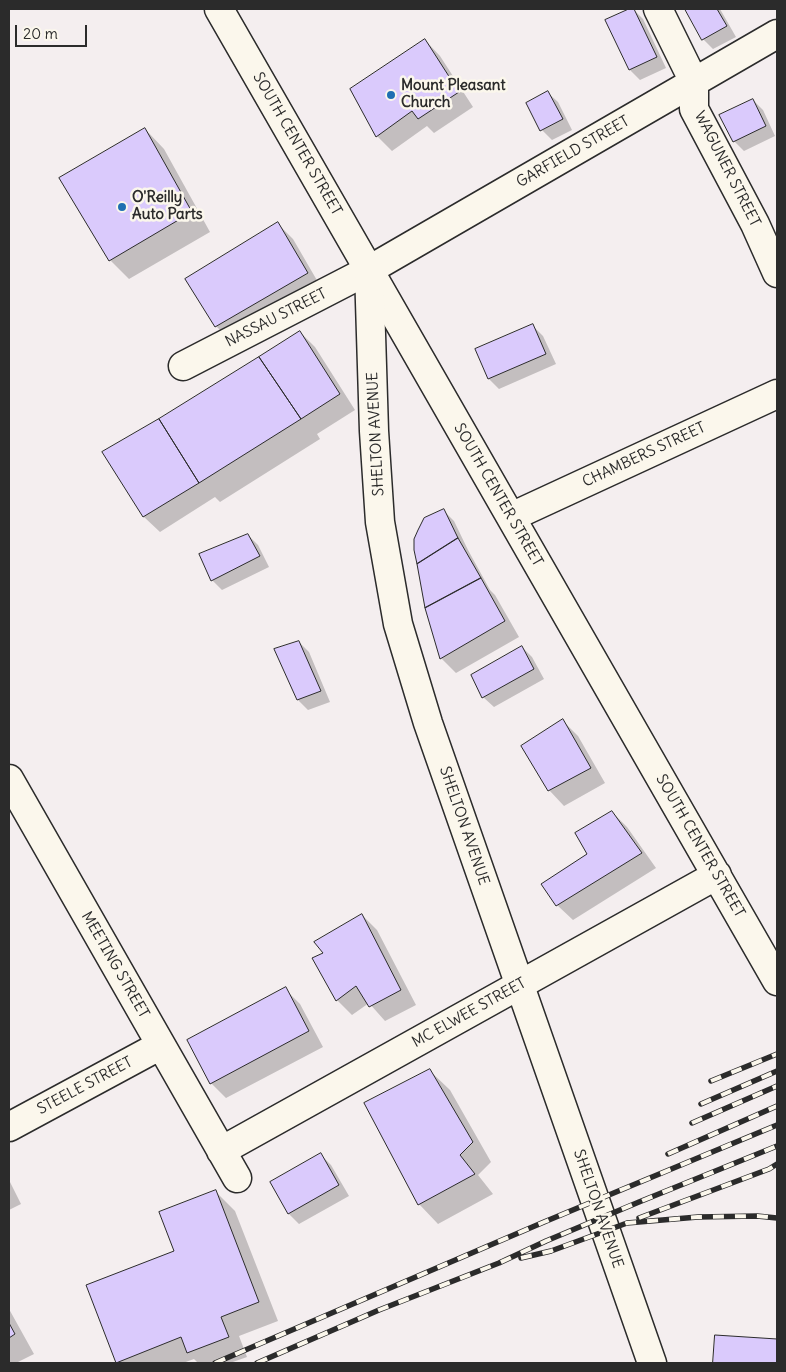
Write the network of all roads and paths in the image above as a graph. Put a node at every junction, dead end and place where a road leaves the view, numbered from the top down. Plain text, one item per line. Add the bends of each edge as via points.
1 (219, 9) edge
2 (658, 9) edge
3 (777, 34) edge
4 (694, 82) junction
5 (369, 270) junction
6 (777, 273) edge
7 (183, 366) dead end
8 (777, 394) edge
9 (511, 517) junction
10 (9, 779) edge
11 (716, 875) junction
12 (777, 981) edge
13 (520, 985) junction
14 (161, 1046) junction
15 (9, 1127) edge
16 (221, 1151) junction
17 (237, 1178) dead end
18 (652, 1363) edge

1 - 5 street, SOUTH CENTER STREET
2 - 4 street, WAGUNER STREET
3 - 4 street, GARFIELD STREET
4 - 5 street, GARFIELD STREET
4 - 6 street, WAGUNER STREET via 694,109
5 - 7 street, NASSAU STREET
5 - 9 street, SOUTH CENTER STREET
5 - 13 street, SHELTON AVENUE via 380,522 398,624 428,723
8 - 9 street, CHAMBERS STREET
9 - 11 street, SOUTH CENTER STREET
10 - 14 street, MEETING STREET
11 - 12 street, SOUTH CENTER STREET
11 - 13 street, MC ELWEE STREET
13 - 16 street, MC ELWEE STREET
13 - 18 street, SHELTON AVENUE
14 - 15 street, STEELE STREET
14 - 16 street, MEETING STREET
16 - 17 street, MEETING STREET

